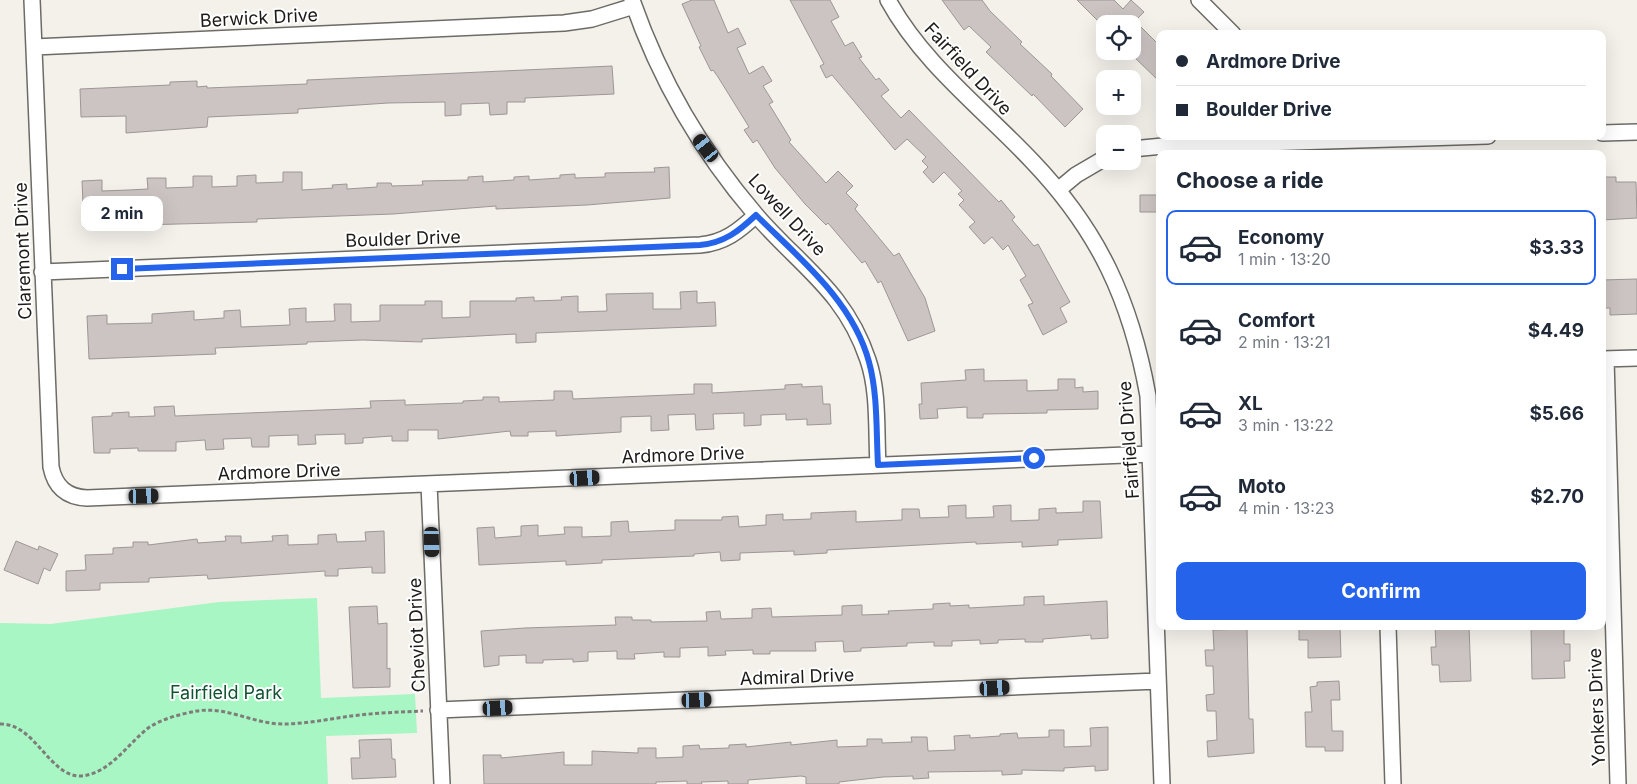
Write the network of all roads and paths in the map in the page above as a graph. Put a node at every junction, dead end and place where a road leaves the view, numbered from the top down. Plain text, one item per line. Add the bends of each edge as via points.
1 (32, 0) edge
2 (888, 0) edge
3 (1198, 0) edge
4 (633, 3) edge
5 (1229, 30) edge
6 (34, 47) junction
7 (1637, 132) edge
8 (1606, 133) edge
9 (1274, 140) edge
10 (1141, 148) edge
11 (1096, 163) edge
12 (1058, 190) junction
13 (756, 215) junction
14 (42, 272) junction
15 (1637, 358) edge
16 (1606, 359) edge
17 (1606, 420) edge
18 (1150, 454) junction
19 (878, 465) junction
20 (429, 484) junction
21 (68, 494) joint
22 (1156, 624) edge
23 (1156, 630) edge
24 (1388, 630) edge
25 (1158, 681) junction
26 (438, 710) junction
27 (0, 724) edge
28 (442, 784) edge
29 (1162, 784) edge
30 (1393, 784) edge
31 (1618, 784) edge

1 - 6 street, Claremont Drive
2 - 12 street, Fairfield Drive via 931,61 1032,160
3 - 5 street
4 - 6 street, Berwick Drive via 592,19 564,23
4 - 13 street, Lowell Drive via 656,59 696,134
6 - 14 street, Claremont Drive
7 - 8 street
9 - 10 street
11 - 12 street
12 - 18 street, Fairfield Drive via 1098,247 1125,304 1148,396
13 - 14 street, Boulder Drive via 728,238 715,244
13 - 19 street, Lowell Drive via 827,286 856,331 869,361 874,389
14 - 21 street, Claremont Drive via 51,467 53,479
15 - 16 street
17 - 31 street, Yonkers Drive
18 - 19 street, Ardmore Drive
18 - 22 street, Fairfield Drive
19 - 20 street, Ardmore Drive
20 - 21 street, Ardmore Drive via 87,498
20 - 26 street, Cheviot Drive
23 - 25 street, Fairfield Drive
24 - 30 street
25 - 26 street, Admiral Drive
25 - 29 street, Fairfield Drive
26 - 27 path via 363,714 283,724 222,712 198,711 149,728 99,773 82,776 73,775 57,764 18,728
26 - 28 street, Cheviot Drive

